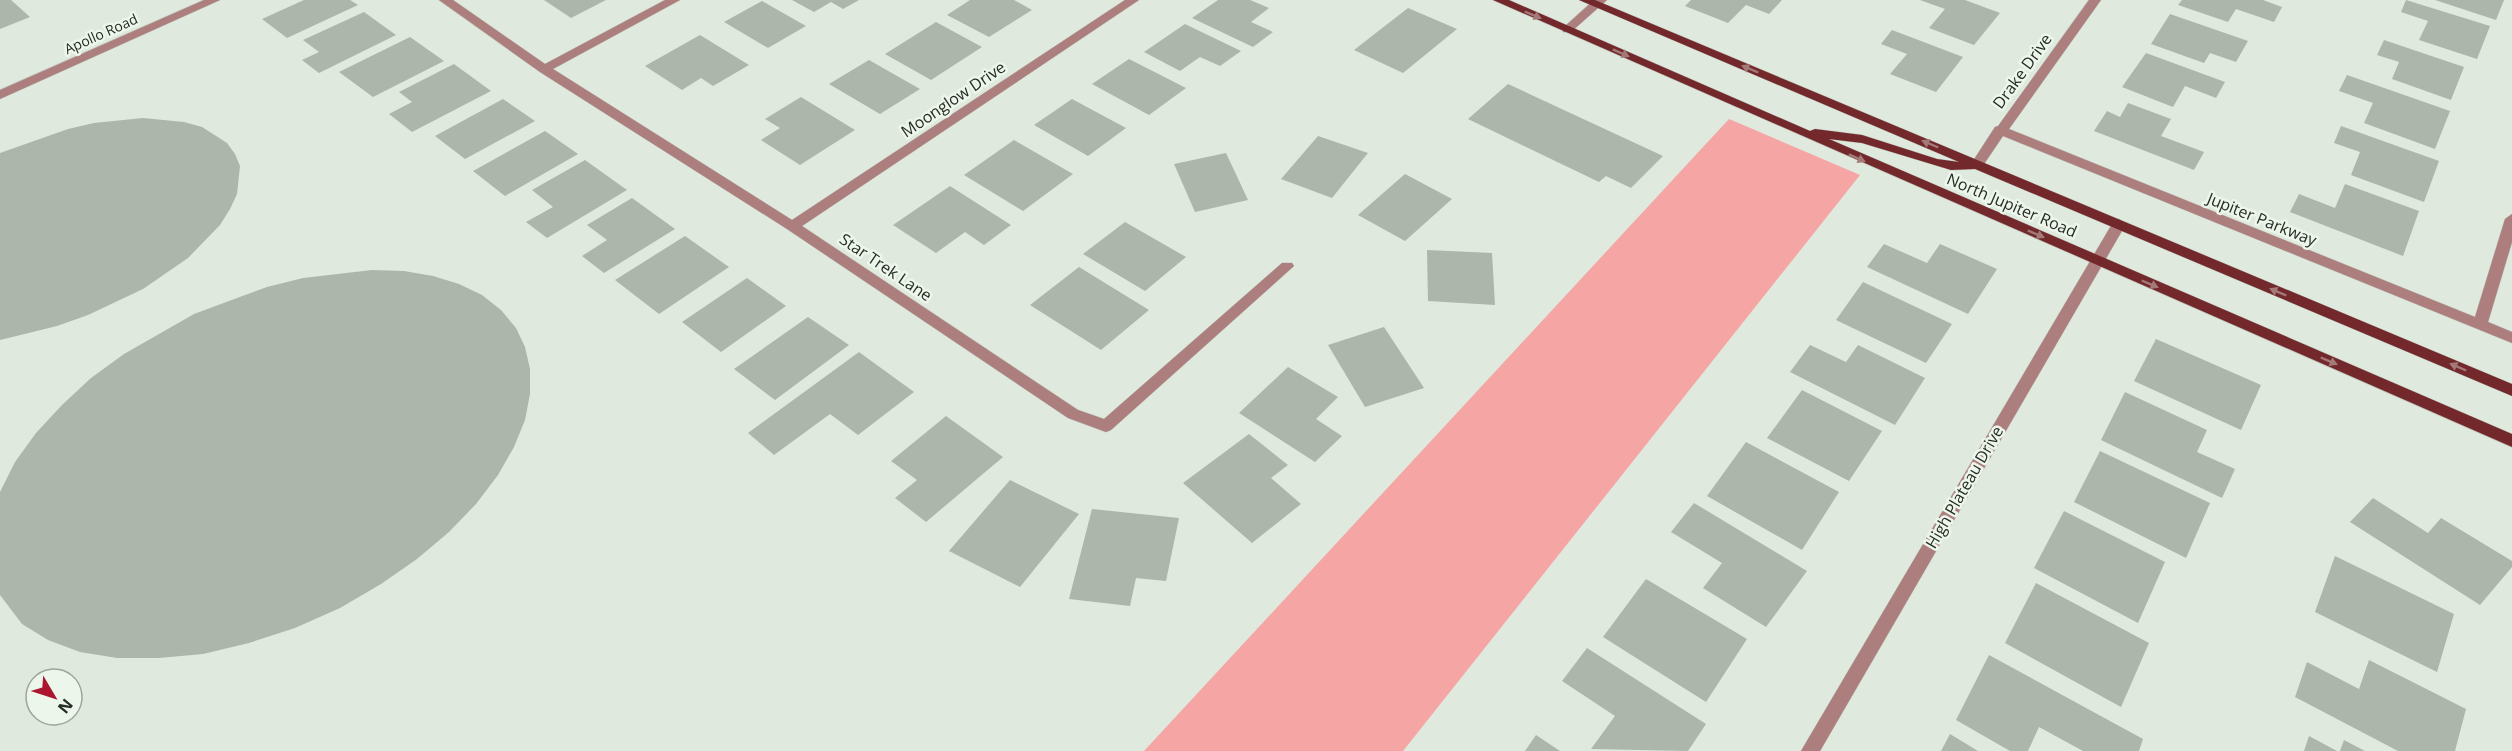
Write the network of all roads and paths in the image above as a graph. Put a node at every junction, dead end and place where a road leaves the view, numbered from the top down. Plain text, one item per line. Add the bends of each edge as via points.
1 (214, 0) edge
2 (445, 0) edge
3 (674, 0) edge
4 (1133, 0) edge
5 (1499, 0) edge
6 (2095, 0) edge
7 (1594, 2) edge
8 (1567, 30) junction
9 (544, 69) junction
10 (0, 95) edge
11 (1999, 130) junction
12 (1797, 131) junction
13 (1977, 164) junction
14 (2512, 219) edge
15 (2119, 224) junction
16 (792, 226) junction
17 (2096, 260) junction
18 (1287, 266) dead end
19 (2480, 325) junction
20 (2512, 338) edge
21 (2512, 390) edge
22 (2512, 441) edge
23 (1810, 751) edge

1 - 10 street, Apollo Road
2 - 9 street, Star Trek Lane
3 - 9 street
4 - 16 street, Moonglow Drive
5 -> 8 main road, North Jupiter Road
6 - 11 street, Drake Drive
7 - 8 street
13 -> 7 main road, North Jupiter Road
8 -> 12 main road, North Jupiter Road
9 - 16 street, Star Trek Lane
11 - 13 street, Drake Drive
11 - 19 street, Jupiter Parkway
12 - 13 main road via 1863,139 1947,165 1968,168
12 -> 17 main road, North Jupiter Road
13 - 15 main road, North Jupiter Road
14 - 19 street
15 - 17 street, High Plateau Drive
21 -> 15 main road, North Jupiter Road
16 - 18 street, Star Trek Lane via 1073,414 1106,426
17 -> 22 main road, North Jupiter Road
17 - 23 street, High Plateau Drive
19 - 20 street, Jupiter Parkway

